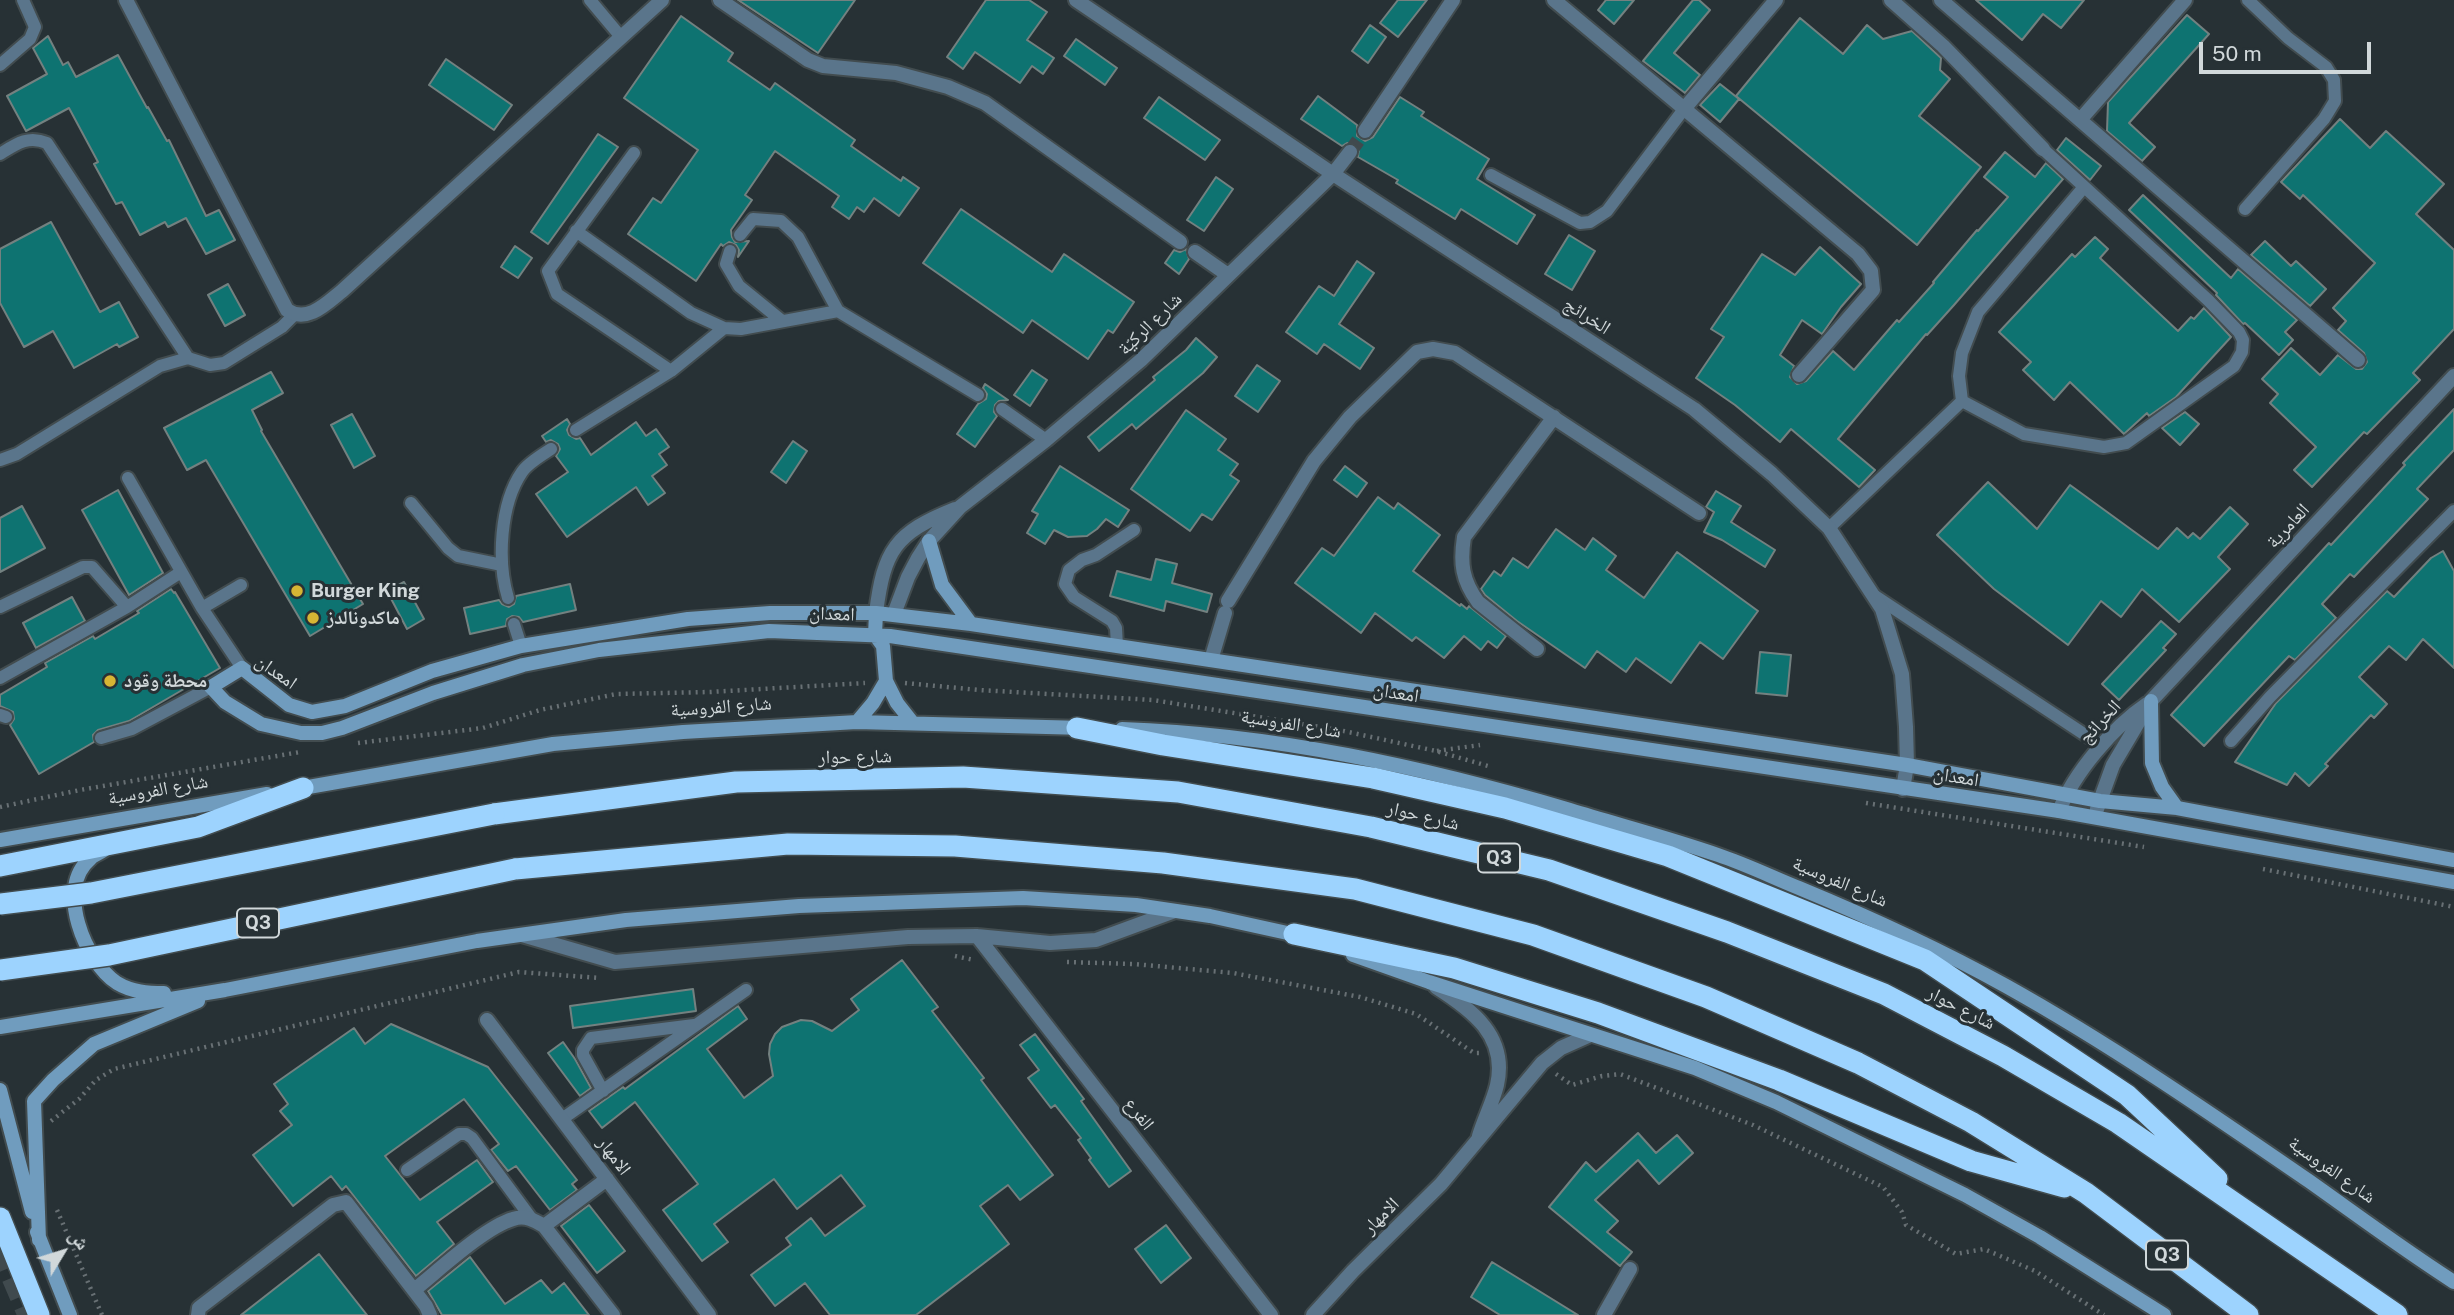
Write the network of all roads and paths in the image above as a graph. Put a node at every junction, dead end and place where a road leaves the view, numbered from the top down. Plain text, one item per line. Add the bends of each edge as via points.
1 (23, 0) edge
2 (126, 0) edge
3 (590, 0) edge
4 (663, 0) edge
5 (720, 0) edge
6 (1076, 0) edge
7 (1453, 0) edge
8 (1554, 0) edge
9 (1776, 0) edge
10 (1891, 0) edge
11 (1941, 0) edge
12 (2185, 0) edge
13 (2248, 0) edge
14 (621, 37) junction
15 (0, 65) edge
16 (1684, 109) junction
17 (2080, 120) junction
18 (1365, 131) tunnel mouth
19 (2043, 149) joint
20 (1350, 152) tunnel mouth
21 (634, 153) dead end
22 (0, 155) edge
23 (1334, 174) junction
24 (1491, 175) dead end
25 (2084, 187) junction
26 (2245, 209) dead end
27 (576, 231) junction
28 (740, 235) dead end
29 (1180, 242) dead end
30 (730, 251) dead end
31 (1195, 252) dead end
32 (1228, 275) junction
33 (838, 311) junction
34 (294, 315) junction
35 (782, 321) junction
36 (724, 328) junction
37 (188, 358) junction
38 (2358, 360) dead end
39 (671, 371) junction
40 (1798, 375) dead end
41 (2454, 376) edge
42 (978, 395) dead end
43 (1962, 401) junction
44 (1002, 409) dead end
45 (1555, 417) junction
46 (576, 430) dead end
47 (1046, 440) junction
48 (551, 449) dead end
49 (0, 460) edge
50 (128, 478) dead end
51 (411, 503) dead end
52 (960, 507) junction
53 (2454, 511) edge
54 (1699, 513) dead end
55 (1829, 528) junction
56 (1134, 530) dead end
57 (929, 541) junction
58 (502, 565) junction
59 (181, 572) junction
60 (241, 585) dead end
61 (1873, 595) junction
62 (508, 598) dead end
63 (0, 607) edge
64 (127, 607) junction
65 (202, 608) junction
66 (876, 613) junction
67 (894, 614) junction
68 (514, 624) dead end
69 (971, 624) junction
70 (883, 639) junction
71 (521, 646) junction
72 (1117, 646) junction
73 (1537, 649) dead end
74 (1211, 660) junction
75 (242, 668) junction
76 (0, 678) edge
77 (886, 681) junction
78 (211, 687) junction
79 (2151, 701) junction
80 (857, 722) junction
81 (912, 722) junction
82 (1077, 728) junction
83 (101, 738) dead end
84 (2231, 741) dead end
85 (1488, 746) dead end
86 (2102, 746) junction
87 (306, 751) dead end
88 (1436, 751) dead end
89 (1907, 765) junction
90 (303, 788) junction
91 (1903, 789) junction
92 (2065, 795) junction
93 (2100, 801) junction
94 (1857, 802) dead end
95 (0, 807) edge
96 (2178, 808) junction
97 (2059, 811) junction
98 (2095, 817) junction
99 (2, 839) edge
100 (120, 842) junction
101 (2152, 848) dead end
102 (2454, 860) edge
103 (0, 866) edge
104 (2258, 867) dead end
105 (2454, 882) edge
106 (0, 905) edge
107 (2454, 907) edge
108 (1175, 911) junction
109 (1294, 934) junction
110 (522, 935) junction
111 (977, 936) junction
112 (947, 953) dead end
113 (996, 961) junction
114 (1065, 962) dead end
115 (0, 970) edge
116 (601, 978) dead end
117 (1429, 982) junction
118 (225, 990) junction
119 (746, 990) dead end
120 (487, 1020) dead end
121 (698, 1024) junction
122 (0, 1027) edge
123 (1590, 1035) junction
124 (1497, 1052) junction
125 (1542, 1063) junction
126 (0, 1090) edge
127 (603, 1091) junction
128 (34, 1101) junction
129 (562, 1119) junction
130 (51, 1121) junction
131 (47, 1132) dead end
132 (1476, 1144) junction
133 (407, 1170) dead end
134 (607, 1179) junction
135 (2086, 1193) junction
136 (54, 1201) dead end
137 (0, 1218) edge
138 (531, 1218) junction
139 (544, 1226) junction
140 (2269, 1229) junction
141 (39, 1240) junction
142 (1630, 1269) dead end
143 (2454, 1282) edge
144 (414, 1290) junction
145 (39, 1315) edge
146 (70, 1315) edge
147 (102, 1315) edge
148 (198, 1315) edge
149 (430, 1315) edge
150 (612, 1315) edge
151 (709, 1315) edge
152 (1271, 1315) edge
153 (1313, 1315) edge
154 (1604, 1315) edge
155 (2104, 1315) edge
156 (2164, 1315) edge
157 (2248, 1315) edge
158 (2397, 1315) edge

1 - 15 lane via 35,27 30,39
2 - 34 street via 287,310
3 - 14 lane
4 - 14 street
5 - 29 street via 823,66 896,73 985,103
6 - 23 street, الخرائج
7 - 18 street
8 - 16 street
9 - 16 street
10 - 19 street via 1943,46
11 - 17 street
12 - 17 street
13 - 26 lane via 2326,66 2334,80 2335,101
14 - 34 street via 342,291 318,310
16 - 24 lane via 1607,211 1591,222 1580,223
16 - 40 street via 1858,254 1871,271 1873,290
17 - 38 street
19 - 25 lane
20 - 23 street, شارع الركيّة
21 - 27 lane
22 - 37 lane via 32,138 47,143
23 - 32 street, شارع الركيّة
23 - 55 street, الخرائج via 1694,409
25 - 43 lane via 1979,312 1962,353
25 - 43 lane via 2239,332 2242,352 2234,366 2126,443 2104,447 2024,434
27 - 36 lane via 691,313
27 - 39 lane via 548,271 557,294
28 - 33 lane via 753,219 780,221 798,237
30 - 35 lane via 726,264 739,286
31 - 32 street
32 - 47 street, شارع الركيّة via 1141,360
33 - 35 lane
33 - 42 lane
34 - 37 lane via 224,363 210,365
35 - 36 lane
36 - 39 lane
37 - 49 lane via 160,366
39 - 46 lane
41 - 79 street, العامرية
43 - 55 lane
44 - 47 lane
45 - 54 street
45 - 73 street via 1464,537 1461,552 1461,565 1478,602
45 - 74 street via 1455,354 1433,349 1417,352 1350,417 1314,461 1227,607
47 - 52 street, شارع الركيّة
48 - 58 lane via 522,471 505,512
50 - 59 lane
51 - 58 lane via 458,556
52 - 57 street, شارع الركيّة
52 - 66 street, شارع الركيّة via 932,518 900,541 886,562
53 - 84 lane
55 - 61 street, الخرائج
56 - 72 lane via 1069,570 1065,584 1074,597 1112,621
57 - 67 street, شارع الركيّة
57 - 69 main road via 942,584
58 - 62 lane
59 - 64 lane
59 - 65 lane
60 - 65 lane
61 - 86 lane
61 - 89 street, الخرائج via 1882,609 1902,674
63 - 64 lane via 83,567 92,567
64 - 76 lane via 78,641
65 - 75 lane
66 - 67 main road, امعدان
66 - 70 main road, شارع الركيّة
66 - 71 main road, امعدان via 688,619
67 - 69 main road, امعدان
67 - 70 main road, شارع الركيّة
68 - 71 lane
69 - 72 main road, امعدان
70 - 77 main road, شارع الركيّة
70 - 78 main road, امعدان via 769,631 599,650 523,665 322,733 261,724
70 - 91 main road, امعدان
71 - 75 main road, امعدان via 432,671 345,706 312,712 289,705
72 - 74 main road, امعدان
74 - 89 main road, امعدان
75 - 78 main road, امعدان
77 - 80 main road
77 - 81 main road, شارع الركيّة
78 - 83 lane
79 - 86 street, الخرائج
79 - 93 street, الخرائج via 2113,765
79 - 96 main road via 2152,763
80 - 81 main road, شارع الفروسية
80 - 90 main road, شارع الفروسية via 553,744
81 - 82 main road, شارع الفروسية
82 - 140 highway via 1373,778 1505,808 1668,856 1925,960 2127,1095
82 - 143 main road, شارع الفروسية via 1178,732 1395,764 1501,790 1721,856 1852,911 2007,986 2207,1112
85 - 88 path
86 - 92 street, الخرائج
87 - 95 path
89 - 91 street, الخرائج
89 - 92 main road, امعدان
90 - 99 main road, شارع الفروسية
90 - 100 highway via 198,827
91 - 97 main road, امعدان
92 - 93 main road, امعدان
92 - 97 street, الخرائج
93 - 96 main road, امعدان
93 - 98 street, الخرائج
94 - 101 path
96 - 102 main road, امعدان
97 - 98 main road, امعدان
98 - 105 main road, امعدان
100 - 103 highway
100 - 118 main road via 89,859 74,894 78,925 92,957 117,982 144,993
104 - 107 path
106 - 140 highway, شارع حوار / Q3, bridge via 91,892 494,814 736,782 963,777 1178,792 1371,827 1549,870 1727,932 1884,994 2118,1123
108 - 109 main road
108 - 110 main road via 1023,898 826,905 626,920
108 - 111 street via 1096,940 1050,943
109 - 117 main road
109 - 135 highway via 1454,968 1598,1013 1779,1080 1970,1161
110 - 111 street via 615,962 908,937
110 - 118 main road
111 - 113 street, الفرع
112 - 113 path
113 - 152 street, الفرع
114 - 124 path via 1233,974 1360,997 1416,1014 1474,1053
115 - 135 highway, Q3, bridge via 109,955 515,869 788,845 955,846 1163,863 1355,889 1533,936 1706,996 1858,1063 1971,1122
116 - 130 path via 519,972 114,1069
117 - 123 main road
117 - 124 street via 1467,1007 1488,1031
118 - 122 main road
118 - 128 main road via 94,1044
119 - 121 lane
120 - 129 street, الامهار
121 - 127 lane
121 - 127 lane via 591,1038 583,1055
123 - 125 street, الامهار
123 - 156 main road via 1695,1068 1893,1158 2040,1237
124 - 132 street, الامهار via 1497,1085
125 - 132 street, الامهار
125 - 155 path via 1572,1085 1620,1074 1753,1125 1883,1188 1906,1224 1956,1254 1984,1248 2035,1271
126 - 141 main road
127 - 129 lane
128 - 130 path
128 - 141 main road
129 - 134 street, الامهار
130 - 131 path
132 - 153 street, الامهار
133 - 138 lane via 459,1134 466,1134
134 - 139 street
134 - 151 street, الامهار
135 - 157 highway, Q3
136 - 147 path
137 - 145 highway
138 - 139 street
138 - 144 street via 515,1218 493,1227
139 - 150 street
140 - 158 highway, شارع حوار / Q3
141 - 146 main road
142 - 154 street
144 - 148 street via 346,1202 333,1205 199,1308
144 - 149 street

